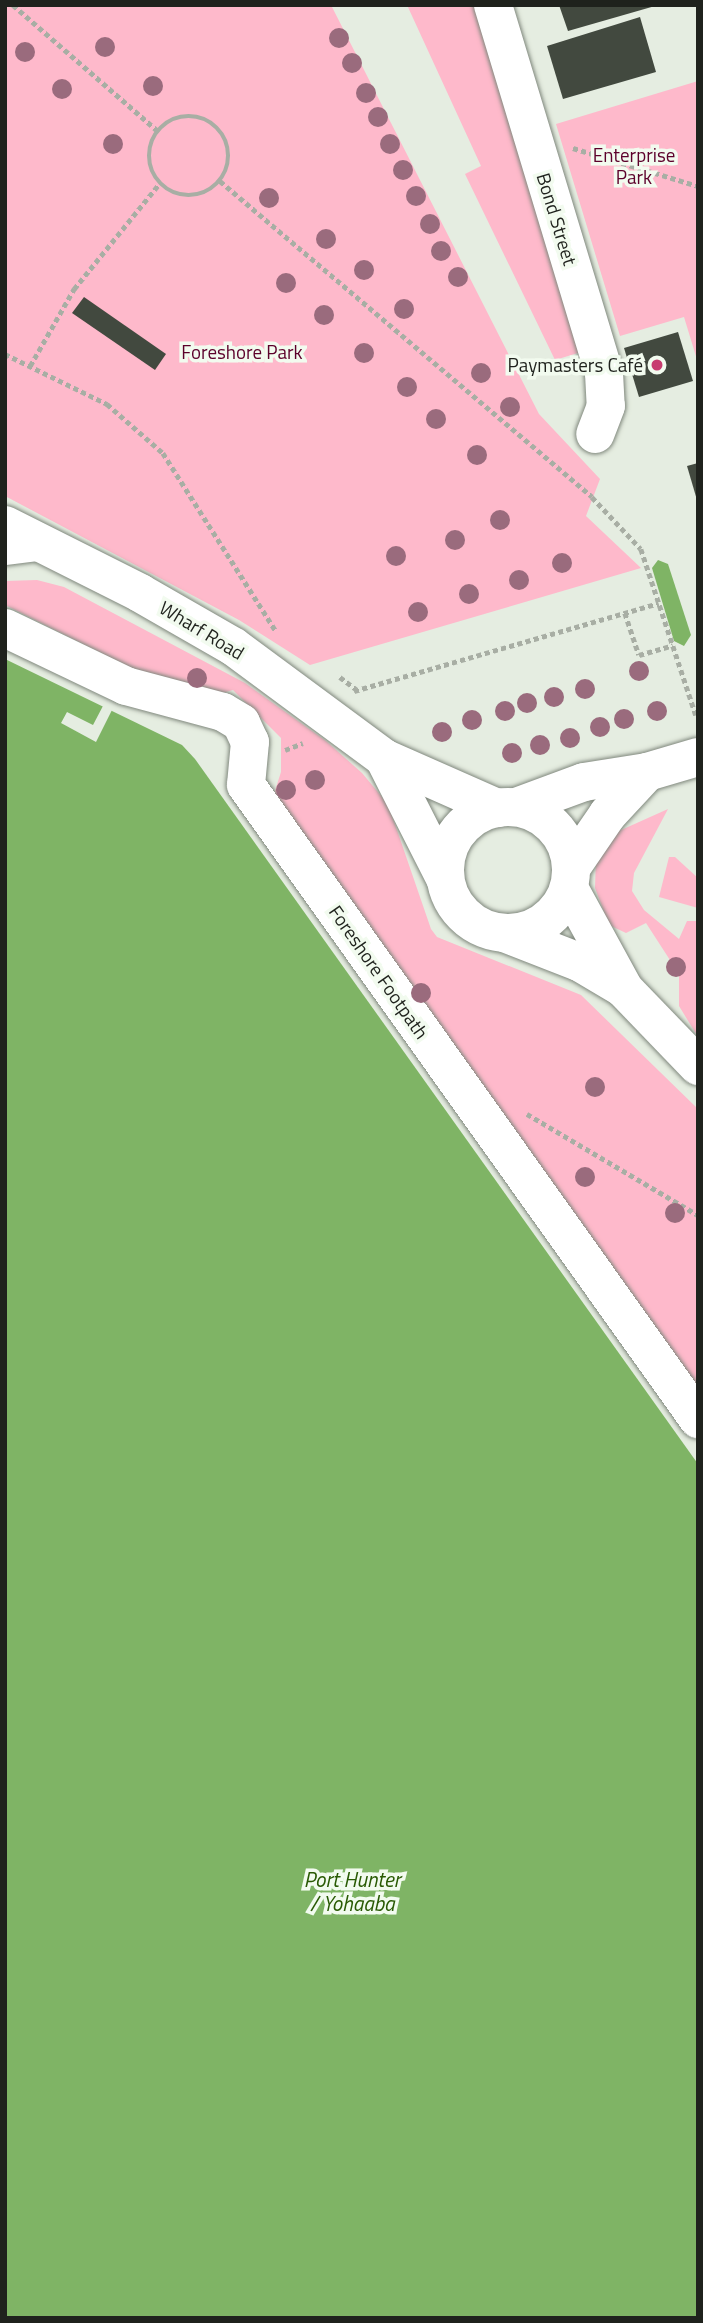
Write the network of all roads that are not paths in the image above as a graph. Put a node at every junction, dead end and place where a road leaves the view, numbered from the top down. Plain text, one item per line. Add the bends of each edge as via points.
1 (493, 5) edge
2 (595, 434) dead end
3 (5, 525) edge
4 (51, 549) junction
5 (5, 555) edge
6 (5, 628) edge
7 (698, 757) edge
8 (384, 758) junction
9 (647, 772) junction
10 (506, 808) junction
11 (445, 878) junction
12 (570, 878) junction
13 (507, 934) junction
14 (624, 989) junction
15 (698, 1066) edge
16 (698, 1419) edge

1 - 2 street, Bond Street via 604,373 606,406
3 - 4 street, Wharf Road
4 - 5 lane
4 - 8 street, Wharf Road via 234,647
6 - 16 street, Foreshore Footpath via 126,686 223,712 241,723 250,742 246,785
7 - 9 street
8 - 10 street, Wharf Road
8 - 11 street, Wharf Road
9 - 10 street via 584,782
9 - 12 street via 608,814
10 - 11 street via 475,816 457,832 446,854
10 - 12 street via 537,814 554,827 566,846
11 - 13 street via 449,895 473,923
12 - 13 street via 556,912 534,929
12 - 14 street
13 - 14 street via 557,952
14 - 15 street

